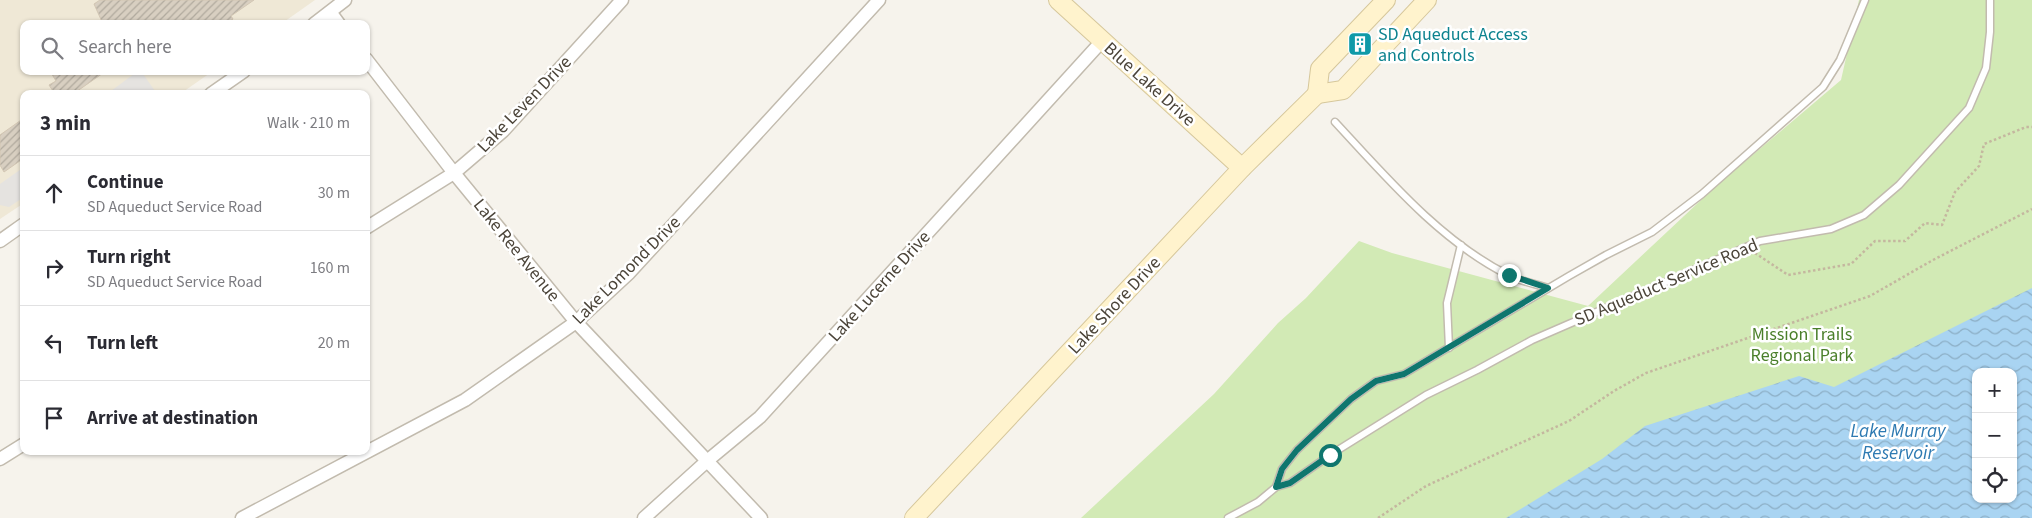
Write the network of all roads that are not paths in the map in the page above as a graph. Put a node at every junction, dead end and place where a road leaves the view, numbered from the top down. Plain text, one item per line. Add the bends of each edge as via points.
1 (345, 0) edge
2 (622, 0) edge
3 (879, 0) edge
4 (1058, 0) edge
5 (1386, 0) edge
6 (1427, 0) edge
7 (1865, 0) edge
8 (1990, 0) edge
9 (331, 13) junction
10 (320, 20) edge
11 (336, 20) edge
12 (1102, 41) junction
13 (370, 64) edge
14 (238, 75) edge
15 (217, 90) edge
16 (1317, 94) junction
17 (1335, 122) dead end
18 (1242, 168) junction
19 (454, 174) junction
20 (370, 226) edge
21 (20, 227) edge
22 (0, 241) edge
23 (1461, 245) junction
24 (1548, 288) junction
25 (576, 322) junction
26 (1449, 348) junction
27 (20, 446) edge
28 (370, 450) edge
29 (361, 455) edge
30 (0, 459) edge
31 (707, 461) junction
32 (1276, 487) junction
33 (242, 518) edge
34 (644, 518) edge
35 (761, 518) edge
36 (914, 518) edge
37 (1228, 518) edge

1 - 9 street
2 - 19 street, Lake Leven Drive via 504,131
3 - 25 street, Lake Lomond Drive via 629,273
4 - 12 main road, Blue Lake Drive
5 - 16 main road via 1320,69
6 - 16 main road via 1343,90
7 - 24 lane, SD Aqueduct Service Road via 1840,60 1823,87 1795,114 1702,194 1652,232
8 - 32 lane, SD Aqueduct Service Road via 1986,68 1969,108 1899,185 1864,215 1831,229 1760,241 1532,340 1426,395 1290,483
9 - 10 street
9 - 11 street
12 - 18 main road, Blue Lake Drive
12 - 31 street, Lake Lucerne Drive via 760,417
13 - 19 street, Lake Ree Avenue
14 - 15 street
16 - 18 main road, Lake Shore Drive
17 - 23 lane via 1399,191
18 - 36 main road, Lake Shore Drive
19 - 20 street, Lake Leven Drive
19 - 25 street, Lake Ree Avenue
21 - 22 street
23 - 24 lane via 1509,275
23 - 26 lane via 1447,303
24 - 26 lane, SD Aqueduct Service Road
25 - 28 street, Lake Lomond Drive via 465,400
25 - 31 street, Lake Ree Avenue
26 - 32 lane, SD Aqueduct Service Road via 1404,374 1376,381 1351,399 1297,450 1282,469
27 - 30 street
29 - 33 street, Lake Lomond Drive
31 - 34 street, Lake Lucerne Drive
31 - 35 street, Lake Ree Avenue
32 - 37 lane, SD Aqueduct Service Road via 1258,502

